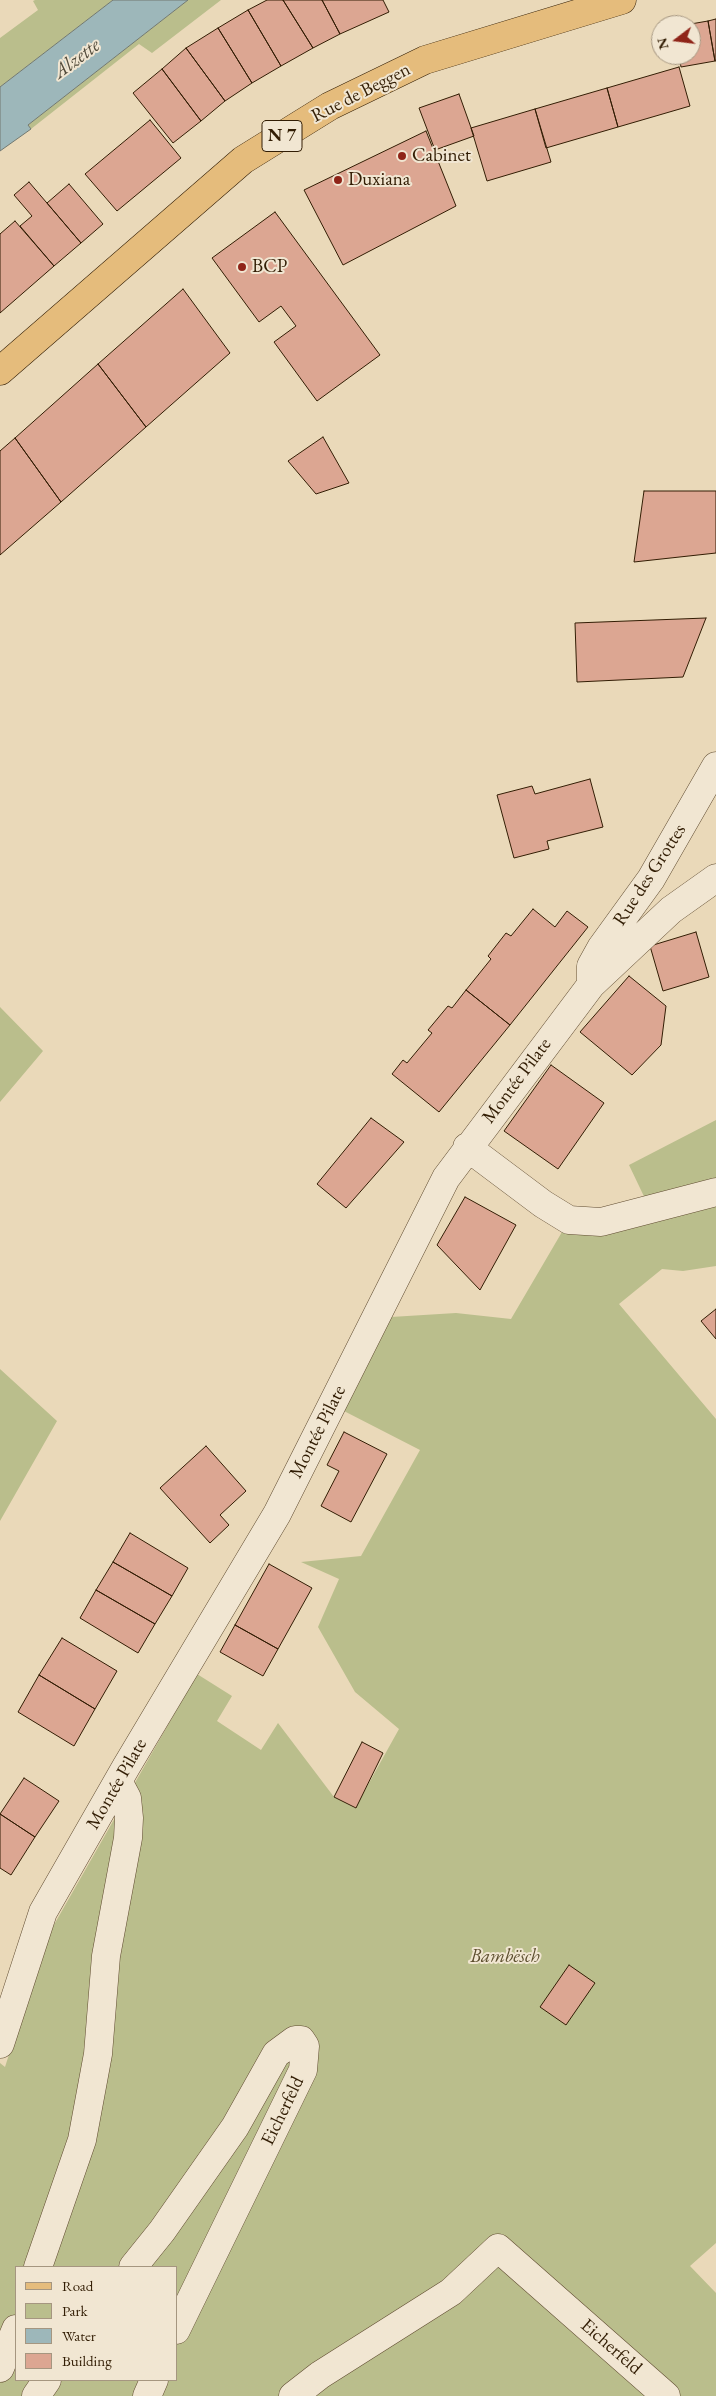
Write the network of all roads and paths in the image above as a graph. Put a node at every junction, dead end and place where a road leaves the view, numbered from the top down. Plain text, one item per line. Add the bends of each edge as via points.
1 (622, 0) edge
2 (0, 371) edge
3 (716, 766) edge
4 (716, 878) edge
5 (590, 985) junction
6 (467, 1147) junction
7 (716, 1192) edge
8 (118, 1781) junction
9 (0, 2044) edge
10 (38, 2266) edge
11 (134, 2266) edge
12 (178, 2326) edge
13 (15, 2332) edge
14 (0, 2368) edge
15 (46, 2381) edge
16 (154, 2381) edge
17 (36, 2396) edge
18 (147, 2396) edge
19 (293, 2396) edge
20 (666, 2396) edge

1 - 2 main road, Rue de Beggen / N 7 via 425,60 330,106 244,160
3 - 5 street, Rue des Grottes via 652,880 601,948 591,966
4 - 5 street, Montée Pilate via 672,910
5 - 6 street, Montée Pilate
6 - 7 street via 569,1220 601,1222
6 - 8 street, Montée Pilate via 446,1178 277,1514
8 - 9 street, Montée Pilate via 43,1912
8 - 10 street via 127,1798 128,1838 106,1956 98,2054 82,2140
11 - 12 street, Eicherfeld via 235,2127 276,2054 290,2043 301,2040 305,2046 303,2070
13 - 14 street
15 - 17 street
16 - 18 street
19 - 20 street, Eicherfeld via 320,2375 451,2292 498,2248

